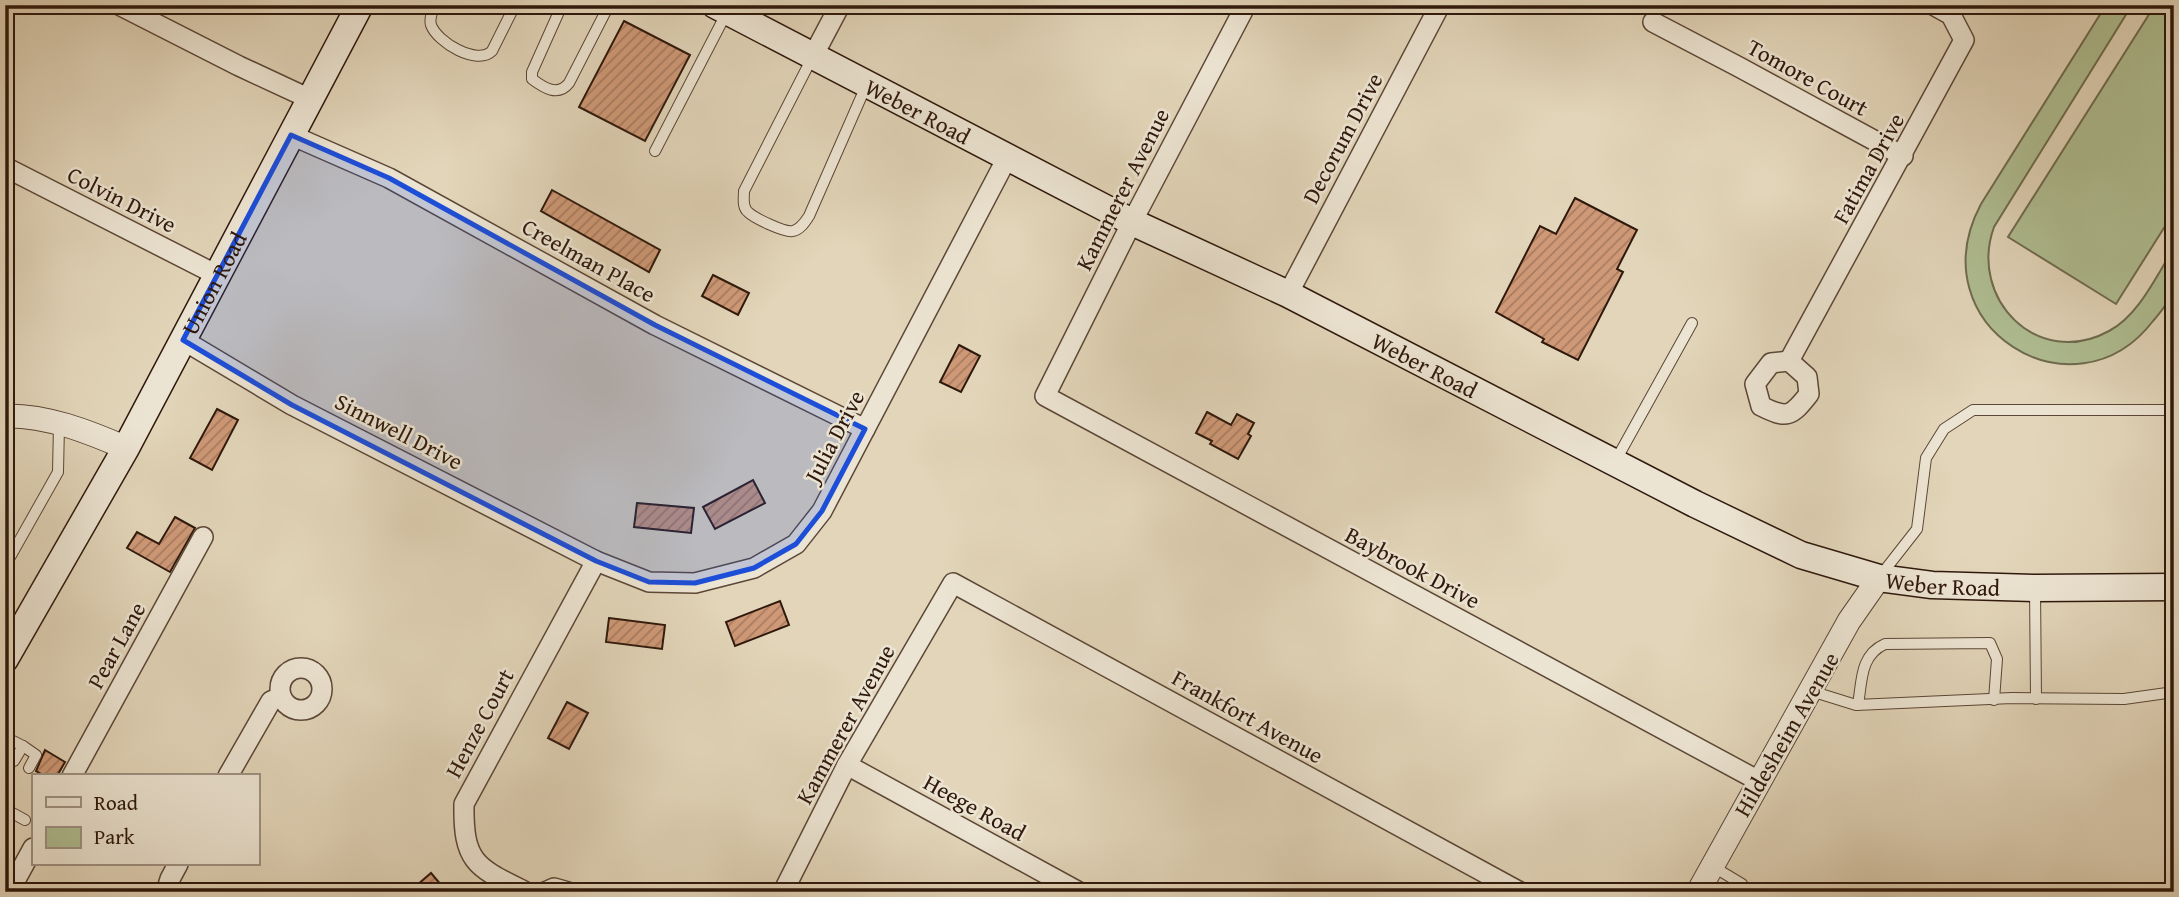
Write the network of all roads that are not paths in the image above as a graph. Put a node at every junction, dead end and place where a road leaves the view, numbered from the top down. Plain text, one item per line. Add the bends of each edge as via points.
1 (119, 5) edge
2 (360, 5) edge
3 (515, 5) edge
4 (562, 5) edge
5 (609, 5) edge
6 (840, 5) edge
7 (1246, 5) edge
8 (1440, 5) edge
9 (1933, 5) edge
10 (433, 6) edge
11 (721, 8) edge
12 (1653, 22) dead end
13 (813, 56) junction
14 (867, 84) junction
15 (310, 99) junction
16 (291, 135) junction
17 (655, 151) dead end
18 (1903, 156) junction
19 (1007, 158) junction
20 (5, 167) edge
21 (1132, 222) junction
22 (217, 275) junction
23 (1287, 294) junction
24 (1692, 323) dead end
25 (183, 340) junction
26 (1789, 361) dead end
27 (1045, 396) joint
28 (2174, 410) edge
29 (5, 416) edge
30 (58, 424) junction
31 (864, 429) junction
32 (126, 448) junction
33 (1615, 462) junction
34 (203, 537) dead end
35 (596, 561) junction
36 (5, 566) edge
37 (1879, 578) junction
38 (953, 583) joint
39 (2174, 587) edge
40 (2035, 588) junction
41 (5, 659) edge
42 (1811, 691) junction
43 (2174, 692) edge
44 (281, 697) dead end
45 (1994, 699) junction
46 (2036, 699) junction
47 (1858, 705) junction
48 (6, 740) edge
49 (23, 746) junction
50 (14, 761) dead end
51 (847, 765) junction
52 (29, 768) dead end
53 (73, 774) edge
54 (229, 774) edge
55 (1759, 781) junction
56 (7, 805) edge
57 (25, 820) dead end
58 (32, 850) edge
59 (177, 866) edge
60 (1712, 866) junction
61 (8, 891) edge
62 (166, 892) edge
63 (526, 892) edge
64 (545, 892) edge
65 (568, 892) edge
66 (783, 892) edge
67 (1079, 892) edge
68 (1520, 892) edge
69 (1698, 892) edge
70 (1747, 892) edge

1 - 15 street
2 - 15 main road, Union Road
3 - 10 lane via 492,51 480,57 441,40 430,19
4 - 5 lane via 532,72 532,79 558,91 569,83
6 - 13 street
7 - 21 street, Kammerer Avenue
8 - 23 street, Decorum Drive
9 - 18 street, Fatima Drive via 1951,15 1964,40
11 - 13 main road, Weber Road
11 - 17 lane
12 - 18 street, Tomore Court
13 - 14 main road, Weber Road
13 - 14 lane via 744,191 748,212 782,230 793,231 809,216
14 - 19 main road, Weber Road
15 - 16 main road, Union Road
16 - 22 main road, Union Road
16 - 31 street, Creelman Place via 389,178 655,325
18 - 26 street, Fatima Drive
19 - 21 main road, Weber Road
19 - 31 street, Julia Drive
20 - 22 street, Colvin Drive
21 - 23 main road, Weber Road
21 - 27 street, Kammerer Avenue
22 - 25 main road, Union Road
23 - 33 main road, Weber Road
24 - 33 lane
25 - 32 main road, Union Road
25 - 35 street, Sinnwell Drive via 292,405
27 - 55 street, Baybrook Drive
28 - 37 lane via 1973,410 1944,429 1926,458 1917,529
29 - 30 street
30 - 32 street
30 - 36 lane via 58,472
31 - 35 street, Julia Drive via 822,511 796,544 754,568 695,583 649,582
32 - 41 main road, Union Road
33 - 37 main road, Weber Road via 1771,542
34 - 53 street, Pear Lane
35 - 63 street, Henze Court via 464,804 468,851 489,874
37 - 40 main road, Weber Road via 1932,585
37 - 42 street, Hildesheim Avenue
38 - 51 street, Kammerer Avenue
38 - 68 street, Frankfort Avenue
39 - 40 main road, Weber Road
40 - 46 lane
42 - 47 lane
42 - 55 street, Hildesheim Avenue
43 - 46 lane via 2124,699
44 - 54 street via 271,701
45 - 46 lane
45 - 47 lane
45 - 47 lane via 1997,659 1990,643 1885,644 1874,649 1864,667
48 - 49 lane
49 - 50 lane
49 - 52 lane via 36,755
51 - 66 street, Kammerer Avenue
51 - 67 street, Heege Road
55 - 60 street, Hildesheim Avenue
56 - 57 lane
58 - 61 street
59 - 62 street
60 - 69 street, Hildesheim Avenue
60 - 70 lane
64 - 65 street via 554,888

